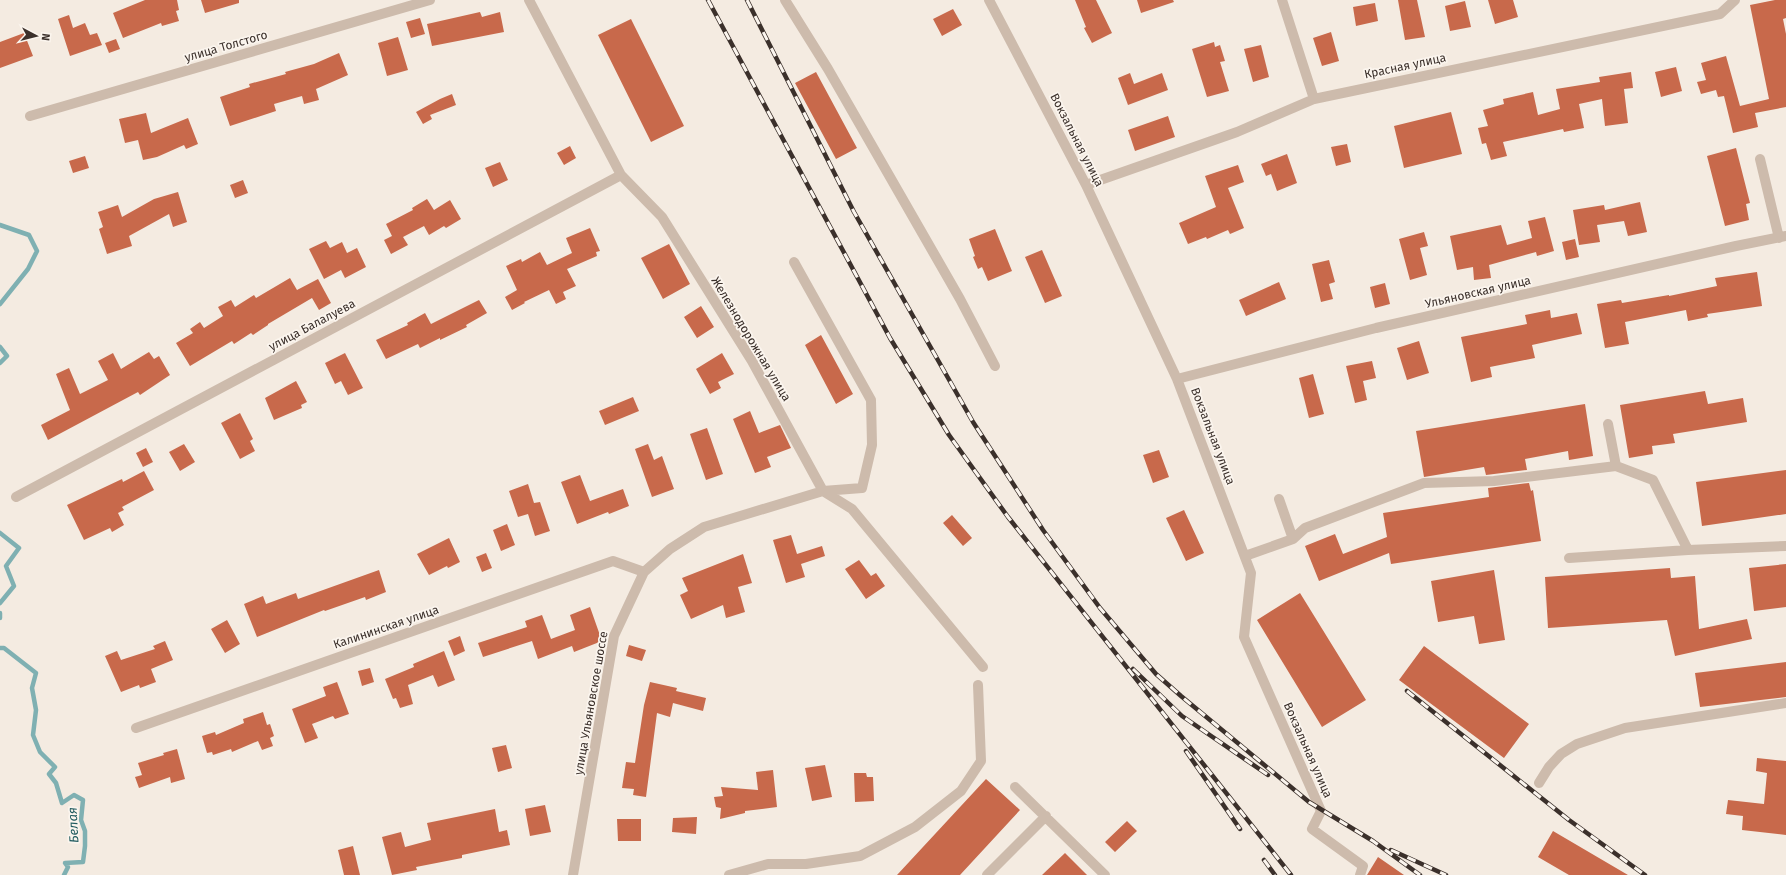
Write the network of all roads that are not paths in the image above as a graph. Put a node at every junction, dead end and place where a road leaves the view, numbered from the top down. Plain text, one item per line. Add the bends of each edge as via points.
1 (430, 0) edge
2 (529, 0) edge
3 (785, 0) edge
4 (989, 0) edge
5 (1282, 0) edge
6 (1735, 0) edge
7 (1314, 99) junction
8 (30, 116) dead end
9 (1760, 159) dead end
10 (620, 176) junction
11 (1086, 185) junction
12 (1782, 237) edge
13 (794, 262) dead end
14 (995, 366) dead end
15 (1176, 379) junction
16 (1608, 424) dead end
17 (1616, 466) junction
18 (823, 491) junction
19 (16, 497) dead end
20 (1279, 499) dead end
21 (1293, 539) junction
22 (1786, 546) edge
23 (1688, 550) junction
24 (1245, 556) junction
25 (1569, 558) dead end
26 (644, 572) junction
27 (983, 667) dead end
28 (978, 685) dead end
29 (1786, 703) edge
30 (136, 728) dead end
31 (1539, 783) dead end
32 (1015, 787) dead end
33 (1046, 816) junction
34 (992, 873) edge
35 (573, 875) edge
36 (729, 875) edge
37 (1105, 875) edge
38 (1360, 875) edge

1 - 8 street, улица Толстого
2 - 10 street, Железнодорожная улица
3 - 14 street via 828,69 960,299
4 - 11 street, Вокзальная улица
5 - 7 street
6 - 7 street, Красная улица via 1720,14
7 - 11 street, Красная улица via 1237,132
9 - 12 street
10 - 18 street, Железнодорожная улица via 662,217 752,362
10 - 19 street, улица Балалуева
11 - 15 street, Вокзальная улица
12 - 15 street, Ульяновская улица via 1376,328
13 - 18 street, улица Ульяновское шоссе via 871,400 872,445 862,488
15 - 24 street, Вокзальная улица
16 - 17 street
17 - 21 street via 1494,481 1424,483 1305,528
17 - 23 street via 1653,480
18 - 26 street, улица Ульяновское шоссе via 704,527 670,549
18 - 27 street, Железнодорожная улица via 852,509
20 - 21 street
21 - 24 street
22 - 23 street
23 - 25 street
24 - 38 street, Вокзальная улица via 1252,574 1244,637 1321,811 1312,828 1363,866
26 - 30 street, Калининская улица via 613,561
26 - 35 street, улица Ульяновское шоссе via 614,636
28 - 36 street via 981,761 961,790 915,827 860,856 806,864 768,864
29 - 31 street via 1625,728 1584,742 1561,754
32 - 33 street
33 - 34 street
33 - 37 street

